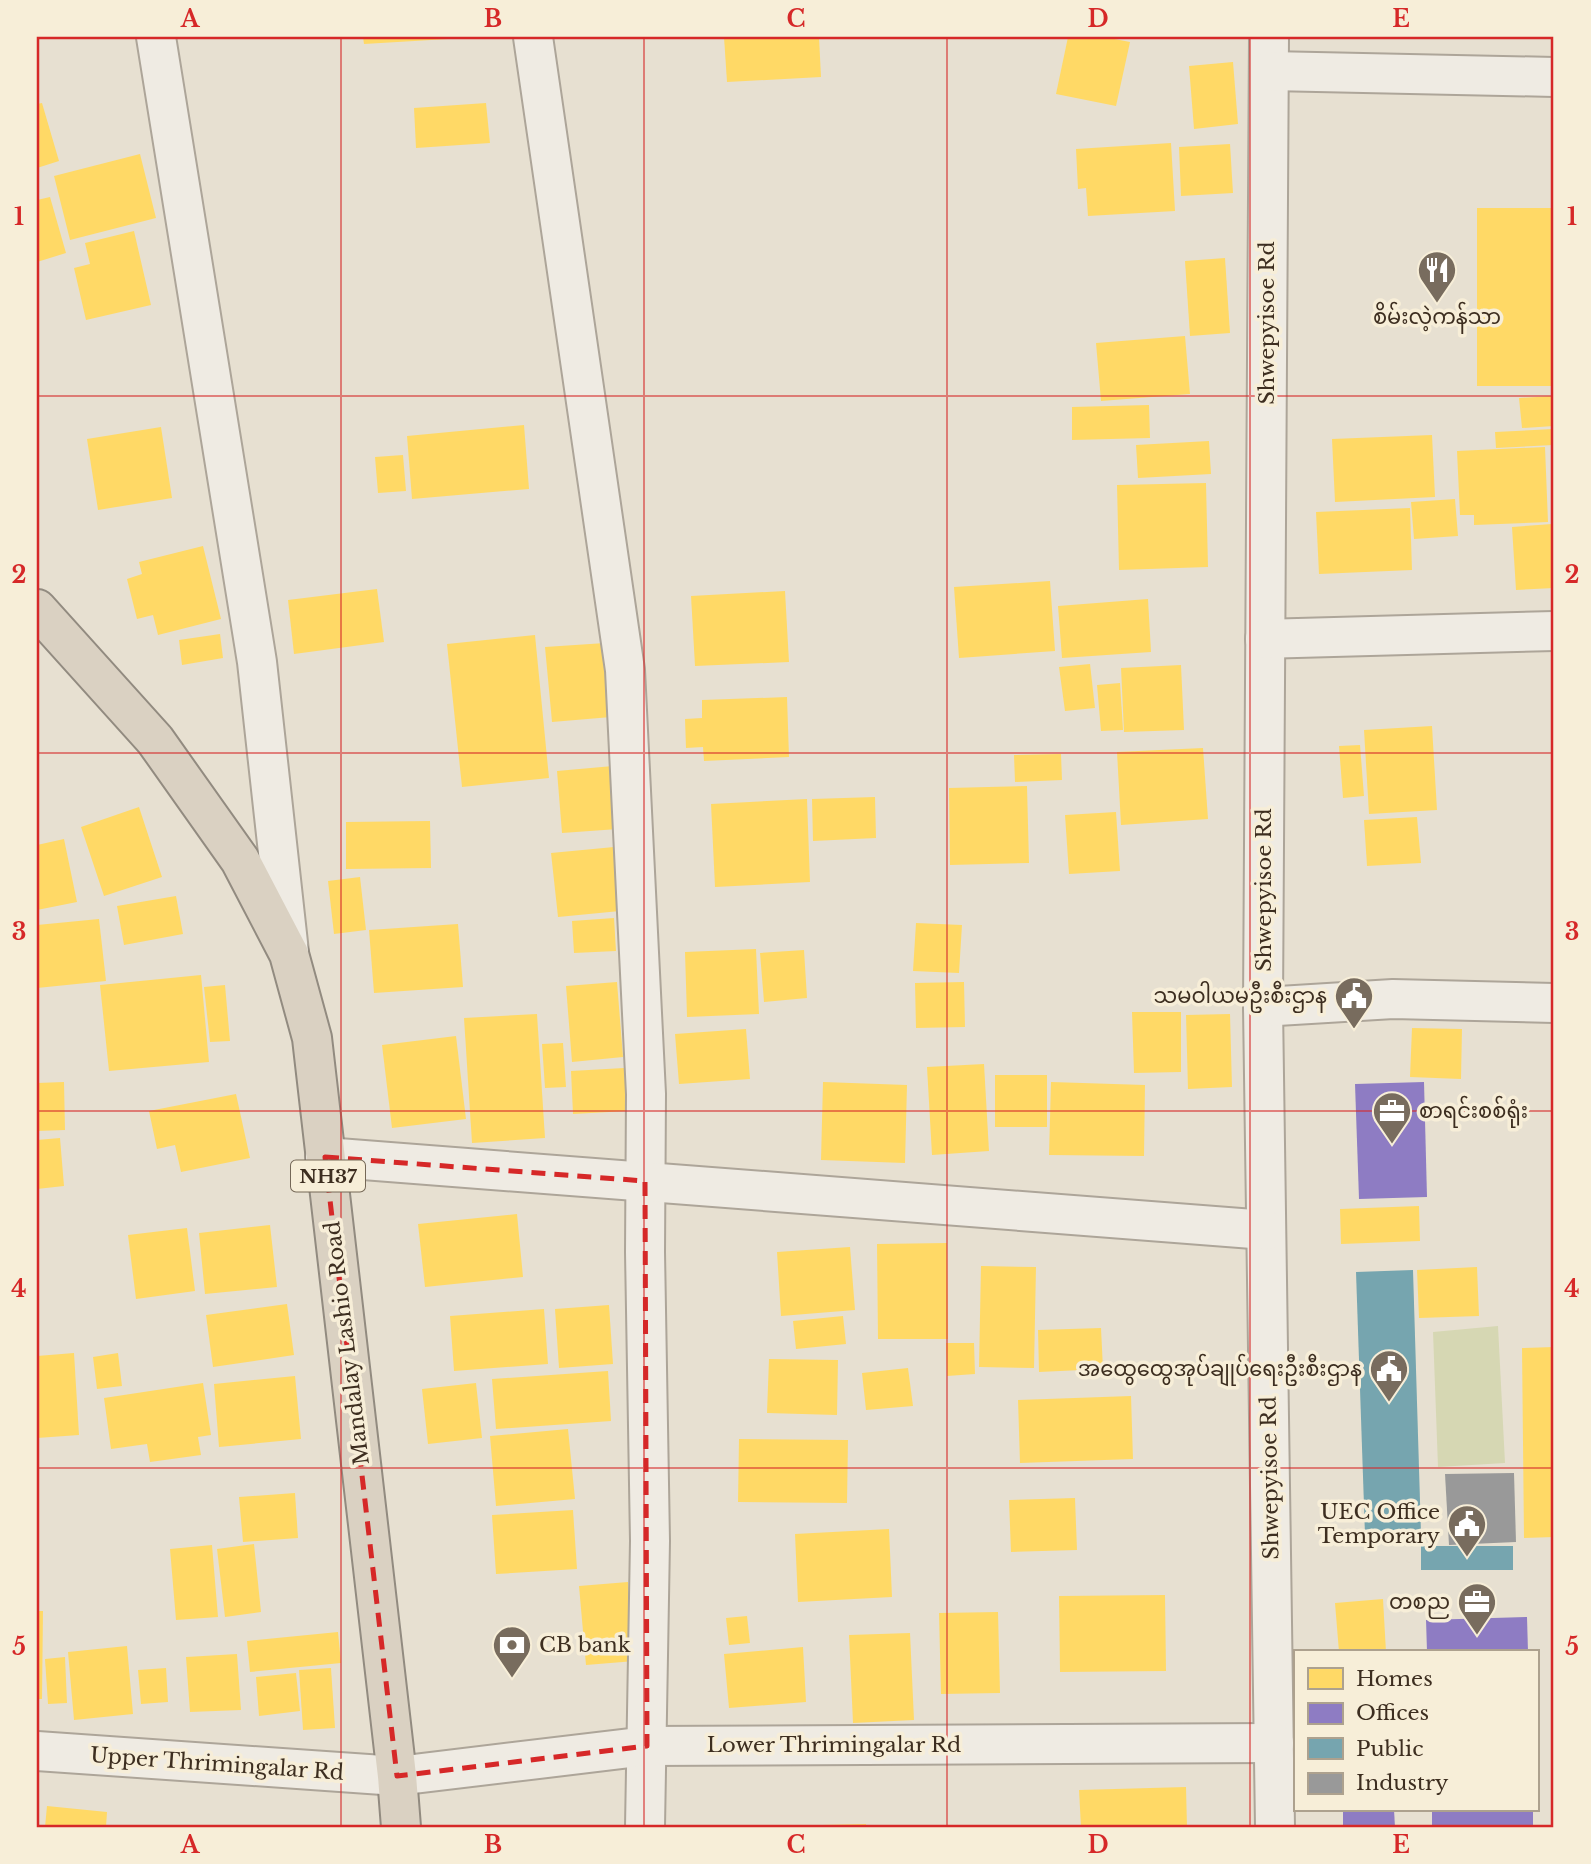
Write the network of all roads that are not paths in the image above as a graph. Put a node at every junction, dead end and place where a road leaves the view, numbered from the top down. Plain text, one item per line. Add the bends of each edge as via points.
1 (156, 37) edge
2 (533, 37) edge
3 (1269, 54) edge
4 (1554, 77) edge
5 (37, 609) edge
6 (1554, 631) edge
7 (1265, 639) junction
8 (289, 954) junction
9 (1554, 1003) edge
10 (1263, 1007) junction
11 (325, 1157) junction
12 (645, 1181) junction
13 (1266, 1230) junction
14 (1274, 1743) junction
15 (647, 1746) junction
16 (37, 1751) edge
17 (397, 1776) junction
18 (401, 1827) edge
19 (646, 1827) edge
20 (1275, 1827) edge

1 - 8 street via 257,662
2 - 12 street via 625,670 646,1094
3 - 4 street
3 - 7 street, Shwepyisoe Rd
5 - 8 highway, Mandalay Lashio Road / NH37 via 155,740 240,860
6 - 7 street
7 - 10 street, Shwepyisoe Rd
8 - 11 highway, Mandalay Lashio Road / NH37 via 312,1038
9 - 10 street via 1393,999
10 - 13 street, Shwepyisoe Rd
11 - 12 street
11 - 17 highway, Mandalay Lashio Road / NH37
12 - 13 street
12 - 15 street via 650,1541
13 - 14 street, Shwepyisoe Rd
14 - 15 street, Lower Thrimingalar Rd
14 - 20 street, Shwepyisoe Rd
15 - 17 street, Lower Thrimingalar Rd
15 - 19 street
16 - 17 street, Upper Thrimingalar Rd
17 - 18 highway, Mandalay Lashio Road / NH37

